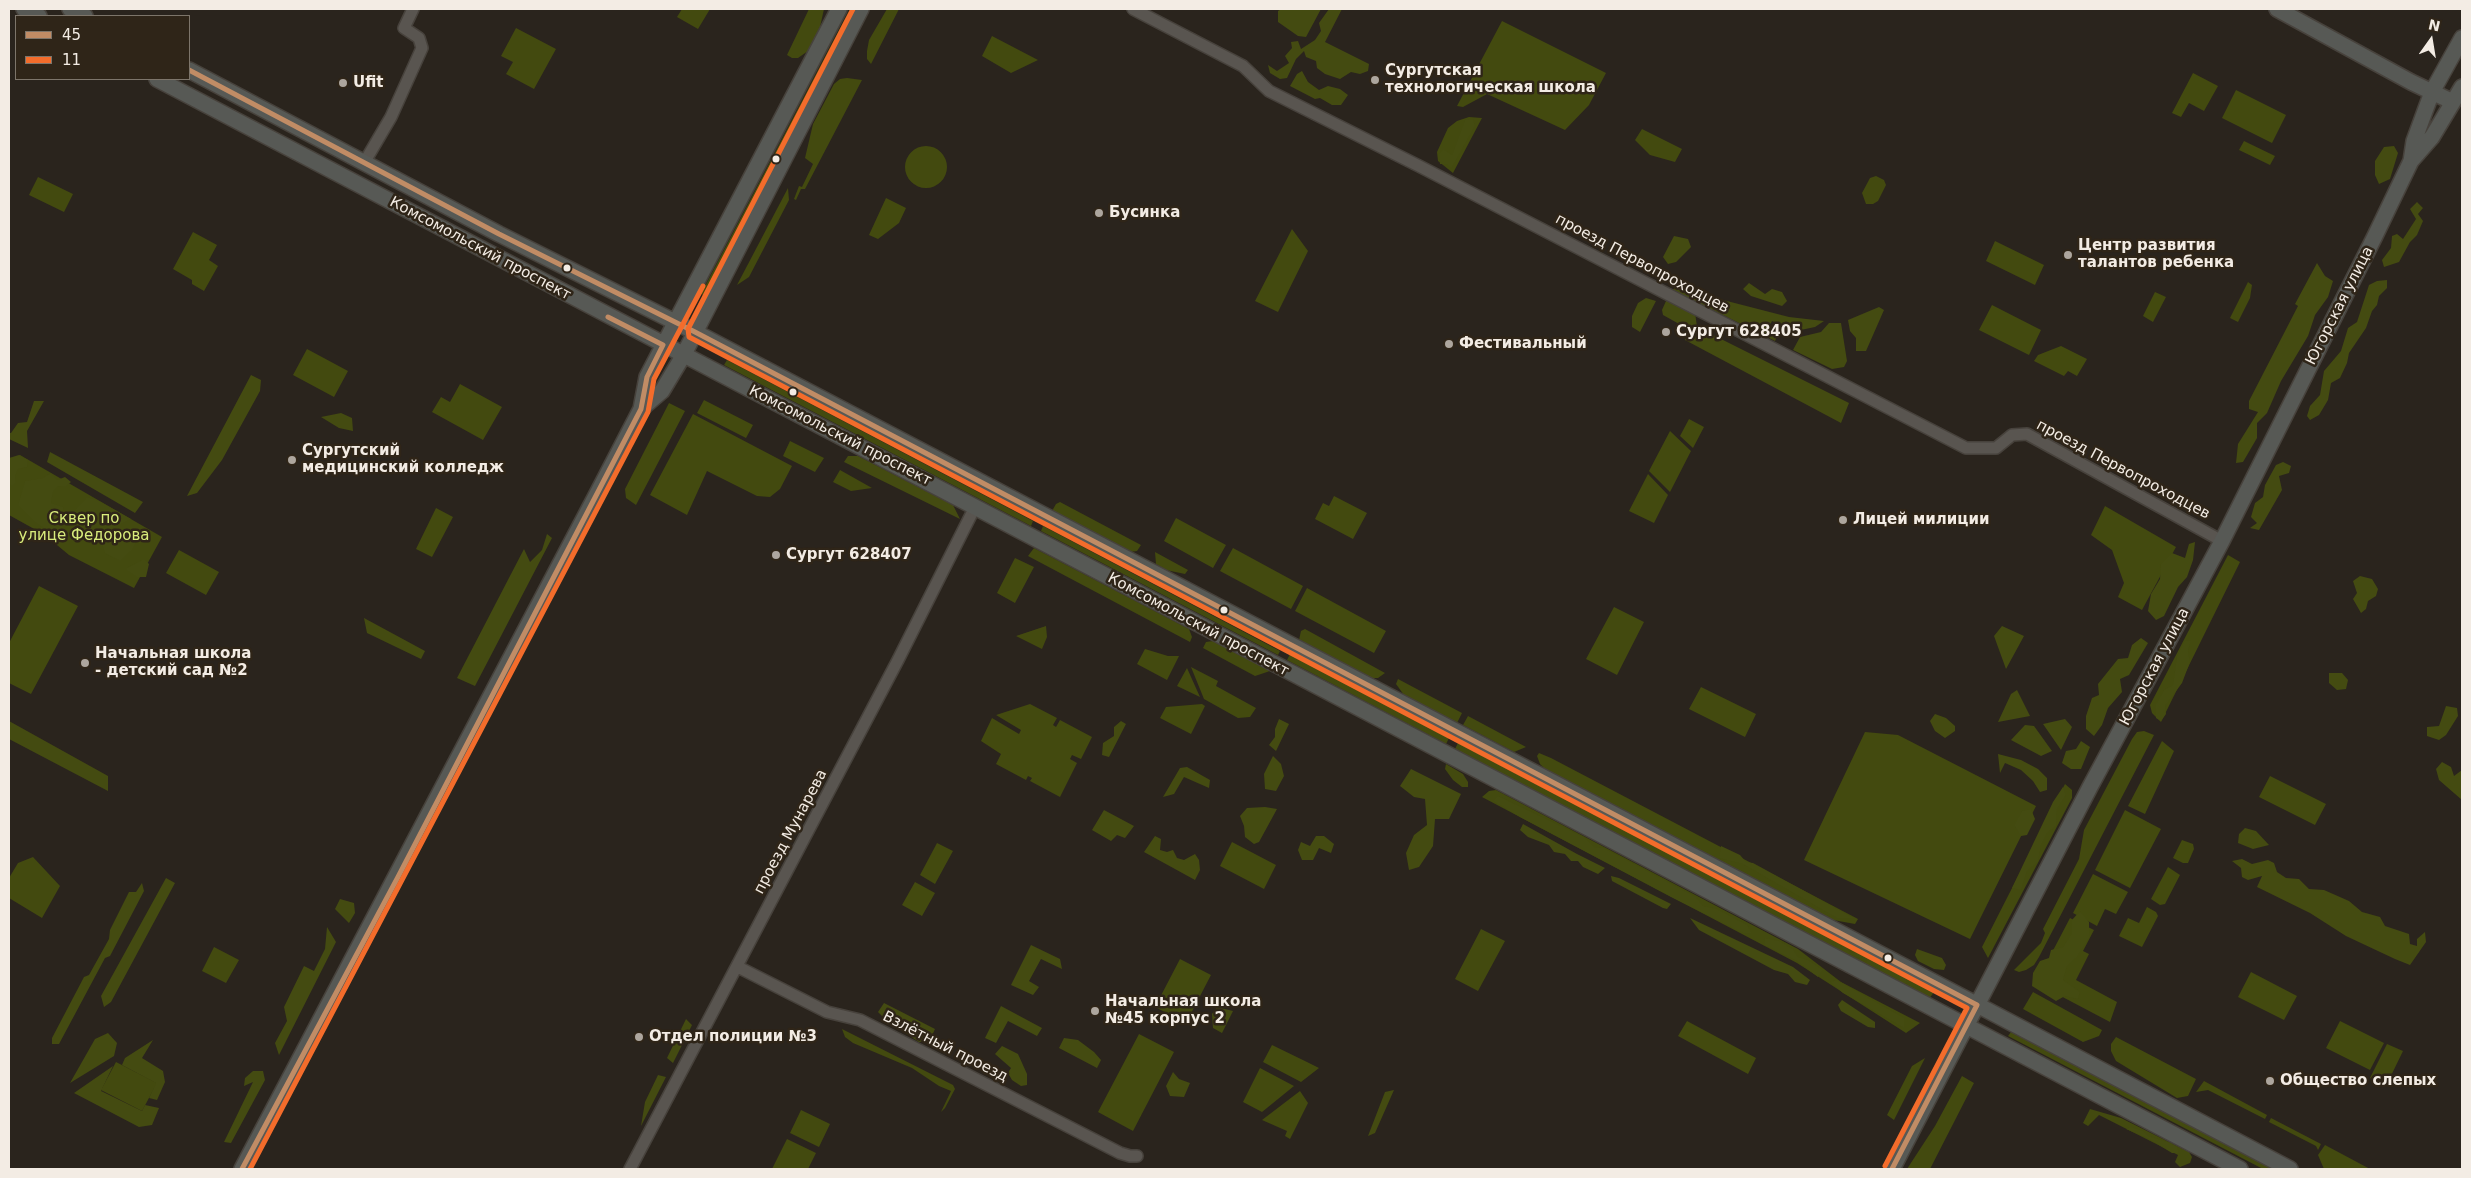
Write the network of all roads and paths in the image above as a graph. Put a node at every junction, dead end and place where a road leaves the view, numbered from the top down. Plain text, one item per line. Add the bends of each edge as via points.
1 (24, 9) edge
2 (70, 9) edge
3 (413, 9) edge
4 (839, 9) edge
5 (861, 9) edge
6 (1133, 9) edge
7 (2277, 9) edge
8 (36, 15) edge
9 (83, 15) edge
10 (2462, 38) edge
11 (190, 71) edge
12 (159, 80) edge
13 (2462, 88) edge
14 (2432, 92) junction
15 (2458, 104) edge
16 (282, 119) junction
17 (270, 139) junction
18 (2410, 161) junction
19 (364, 162) junction
20 (676, 322) junction
21 (695, 332) junction
22 (663, 345) junction
23 (683, 356) junction
24 (641, 409) junction
25 (975, 507) junction
26 (2222, 541) junction
27 (738, 967) junction
28 (1977, 1005) junction
29 (1966, 1027) junction
30 (1138, 1156) dead end
31 (242, 1169) edge
32 (630, 1169) edge
33 (1892, 1169) edge
34 (2240, 1169) edge
35 (2290, 1169) edge

1 - 8 main road
2 - 9 main road
3 - 19 street via 404,28 418,38 422,48 391,116
4 - 20 main road
5 - 21 main road
6 - 26 street, проезд Первопроходцев via 1243,66 1269,91 1966,448 1996,448 2012,435 2027,434
7 - 14 main road
10 - 14 main road, Югорская улица
11 - 16 main road, Комсомольский проспект
12 - 17 main road, Комсомольский проспект
13 - 15 main road, Югорская улица
14 - 15 main road
14 - 18 main road, Югорская улица
15 - 18 main road, Югорская улица
16 - 17 main road
16 - 19 main road, Комсомольский проспект
17 - 22 main road, Комсомольский проспект
18 - 26 main road, Югорская улица
19 - 20 main road, Комсомольский проспект
20 - 21 main road, Комсомольский проспект
20 - 22 main road
21 - 23 main road
21 - 28 main road, Комсомольский проспект
22 - 23 main road, Комсомольский проспект
22 - 24 main road via 647,377
23 - 24 main road via 662,391
23 - 25 main road, Комсомольский проспект
24 - 31 main road
25 - 27 street, проезд Мунарева
25 - 29 main road, Комсомольский проспект
26 - 28 main road, Югорская улица
27 - 30 street, Взлётный проезд via 828,1012 860,1020 1120,1153
27 - 32 street, проезд Мунарева
28 - 29 main road, Югорская улица
28 - 35 main road, Комсомольский проспект
29 - 33 main road, Югорская улица
29 - 34 main road, Комсомольский проспект

